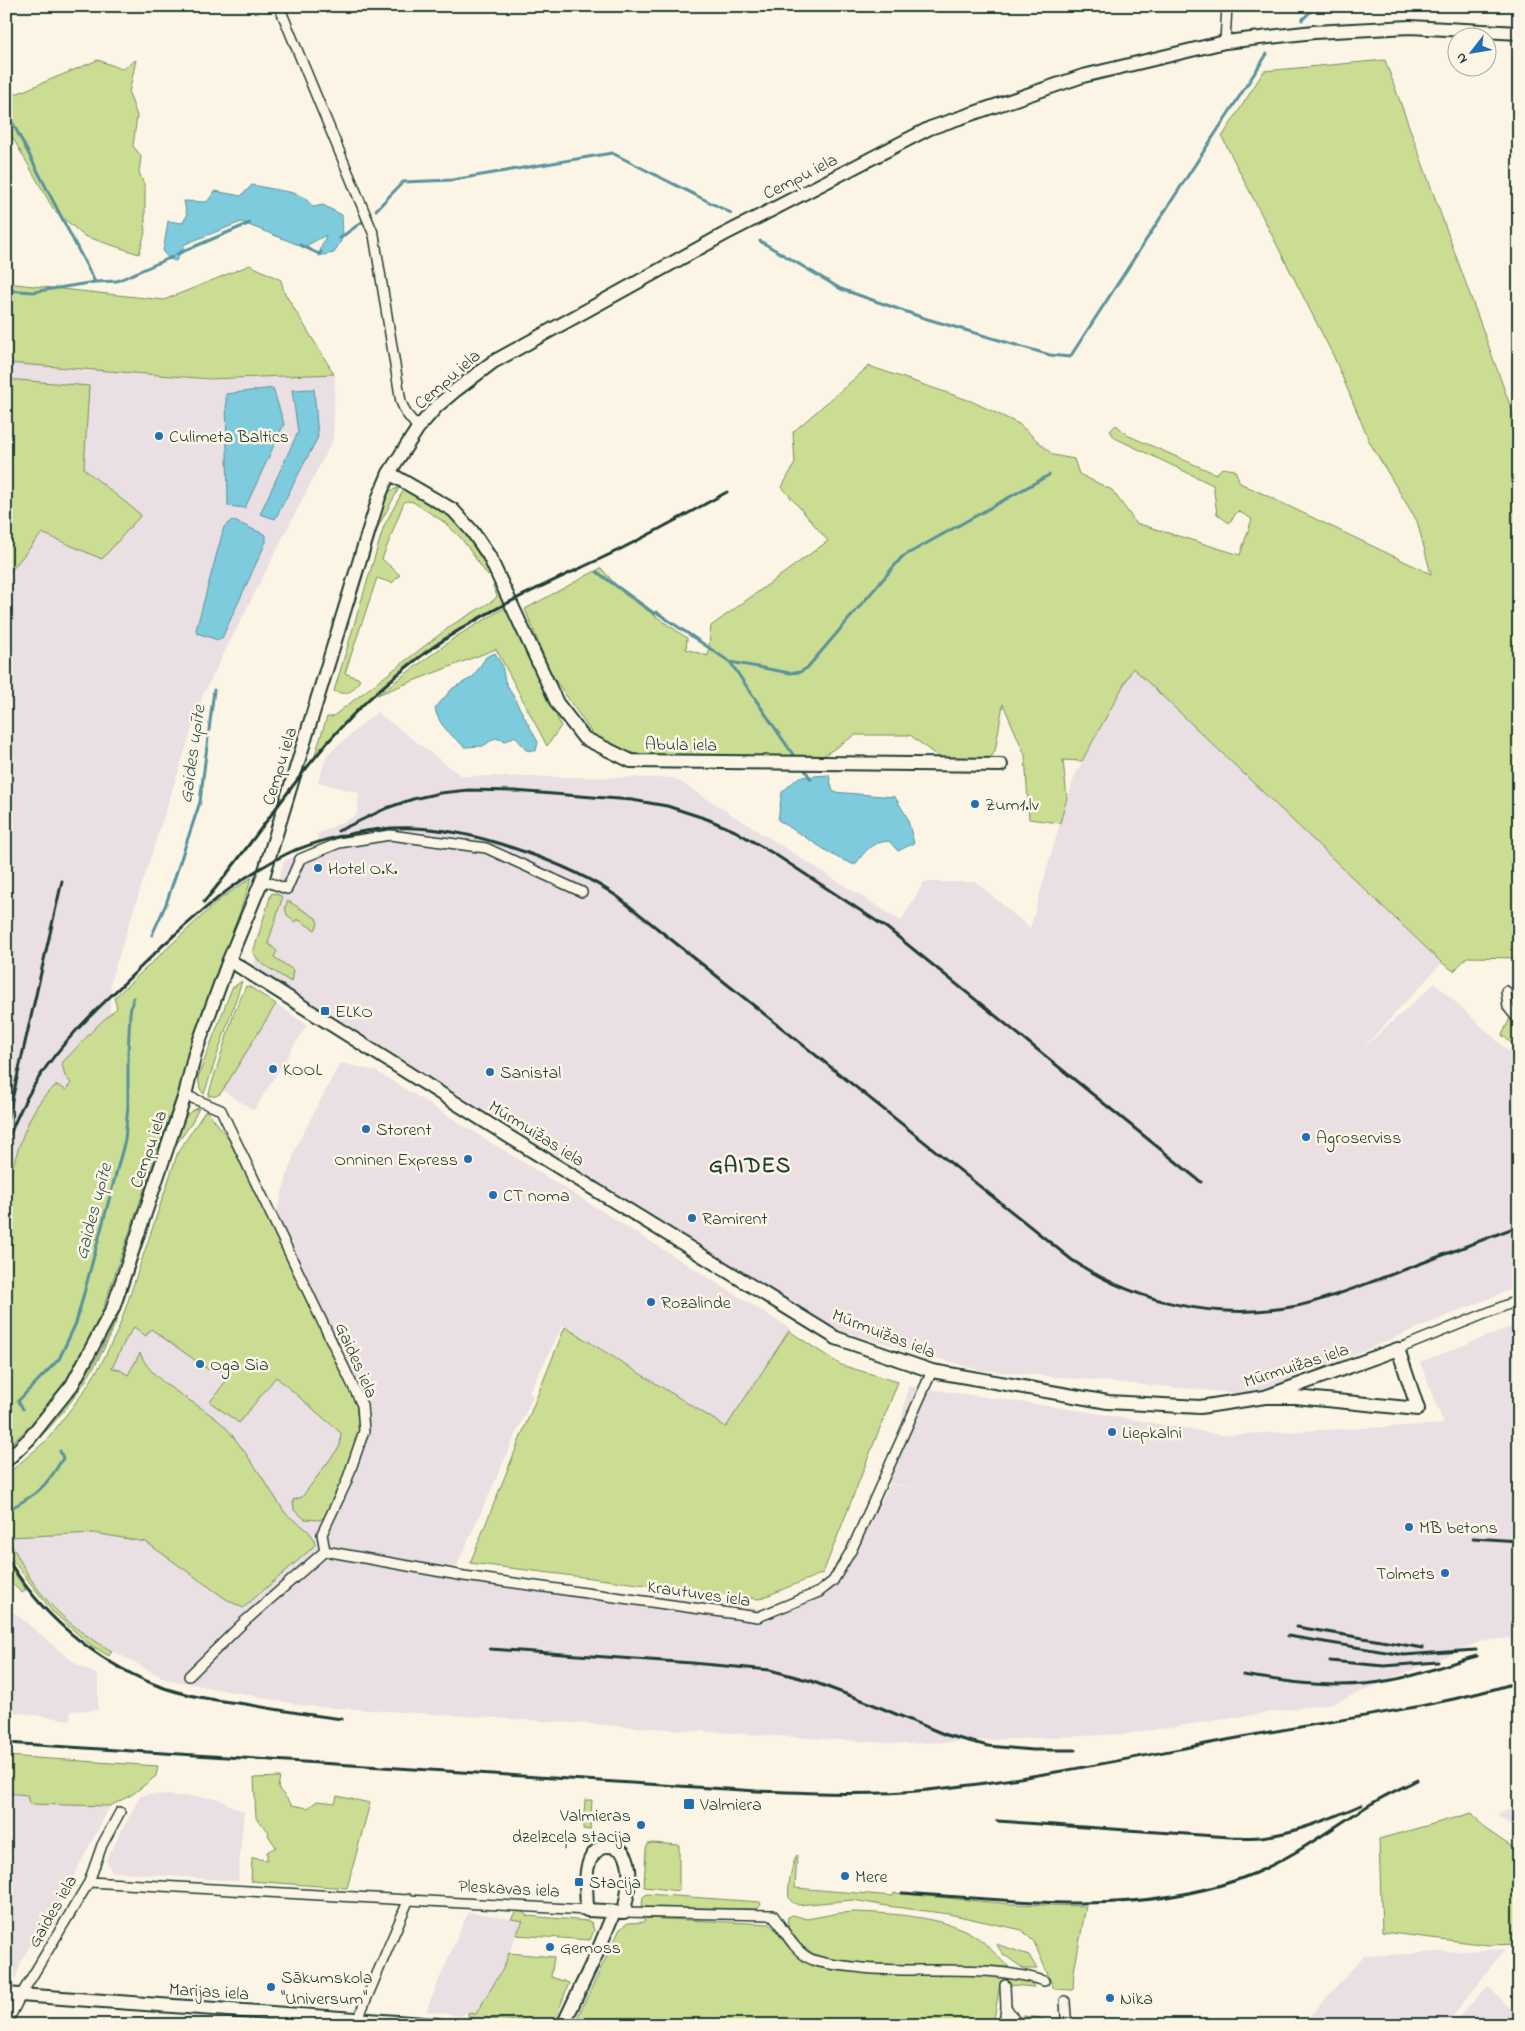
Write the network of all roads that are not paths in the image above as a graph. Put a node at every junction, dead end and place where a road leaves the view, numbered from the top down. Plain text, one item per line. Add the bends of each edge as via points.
1 (279, 6) edge
2 (1227, 6) edge
3 (1519, 32) edge
4 (1225, 42) junction
5 (418, 428) junction
6 (389, 473) junction
7 (1001, 765) dead end
8 (262, 880) junction
9 (582, 892) dead end
10 (230, 960) junction
11 (1506, 991) dead end
12 (1519, 1021) edge
13 (185, 1095) junction
14 (1519, 1300) edge
15 (1398, 1349) junction
16 (932, 1371) junction
17 (1265, 1398) junction
18 (6, 1460) edge
19 (324, 1551) junction
20 (189, 1676) dead end
21 (120, 1812) dead end
22 (89, 1882) junction
23 (409, 1899) junction
24 (587, 1910) junction
25 (619, 1912) junction
26 (1044, 1982) dead end
27 (1005, 1985) dead end
28 (6, 1994) edge
29 (21, 1995) junction
30 (1065, 2001) dead end
31 (1006, 2007) junction
32 (356, 2022) edge
33 (6, 2025) edge
34 (438, 2025) edge
35 (563, 2025) edge
36 (1004, 2025) edge
37 (1018, 2025) edge
38 (1070, 2025) edge

1 - 5 street via 374,235 400,402
2 - 4 street
3 - 4 street, Cempu iela via 1410,27 1314,32
4 - 5 street, Cempu iela via 1082,76 930,128 723,235 493,362 436,407
5 - 6 street, Cempu iela
6 - 7 street, Abula iela via 454,510 472,531 489,556 556,703 584,738 631,761
6 - 8 street, Cempu iela via 370,525
8 - 9 street via 287,889 300,859 339,844 390,835 486,848
8 - 10 street, Cempu iela
10 - 13 street, Cempu iela via 195,1054
10 - 16 street, Mūrmuižas iela via 836,1338
11 - 12 street via 1508,1007
13 - 18 street, Cempu iela via 113,1308 72,1385 29,1439
13 - 19 street, Gaides iela via 221,1110 362,1406 364,1431 346,1483 322,1534
14 - 15 street, Mūrmuižas iela
15 - 17 street, Mūrmuižas iela
15 - 17 street via 1418,1409 1295,1397
16 - 17 street, Mūrmuižas iela via 1108,1402 1200,1407
16 - 19 street, Krautuves iela via 852,1549 833,1581 819,1592 758,1617 464,1576
19 - 20 street
21 - 22 street, Gaides iela via 102,1845
22 - 23 street, Pleskavas iela
22 - 29 street, Gaides iela
23 - 24 street, Pleskavas iela
23 - 32 street
24 - 25 street, Pleskavas iela
24 - 25 street via 590,1857 598,1848 611,1846 624,1854 630,1869
25 - 26 street, Pleskavas iela via 773,1915 794,1945 812,1960 906,1970 1008,1973
25 - 35 street
27 - 31 street
28 - 29 street, Marijas iela
29 - 32 street, Marijas iela
29 - 33 street, Gaides iela
30 - 38 street
31 - 36 street
31 - 37 street
32 - 34 street, Marijas iela

